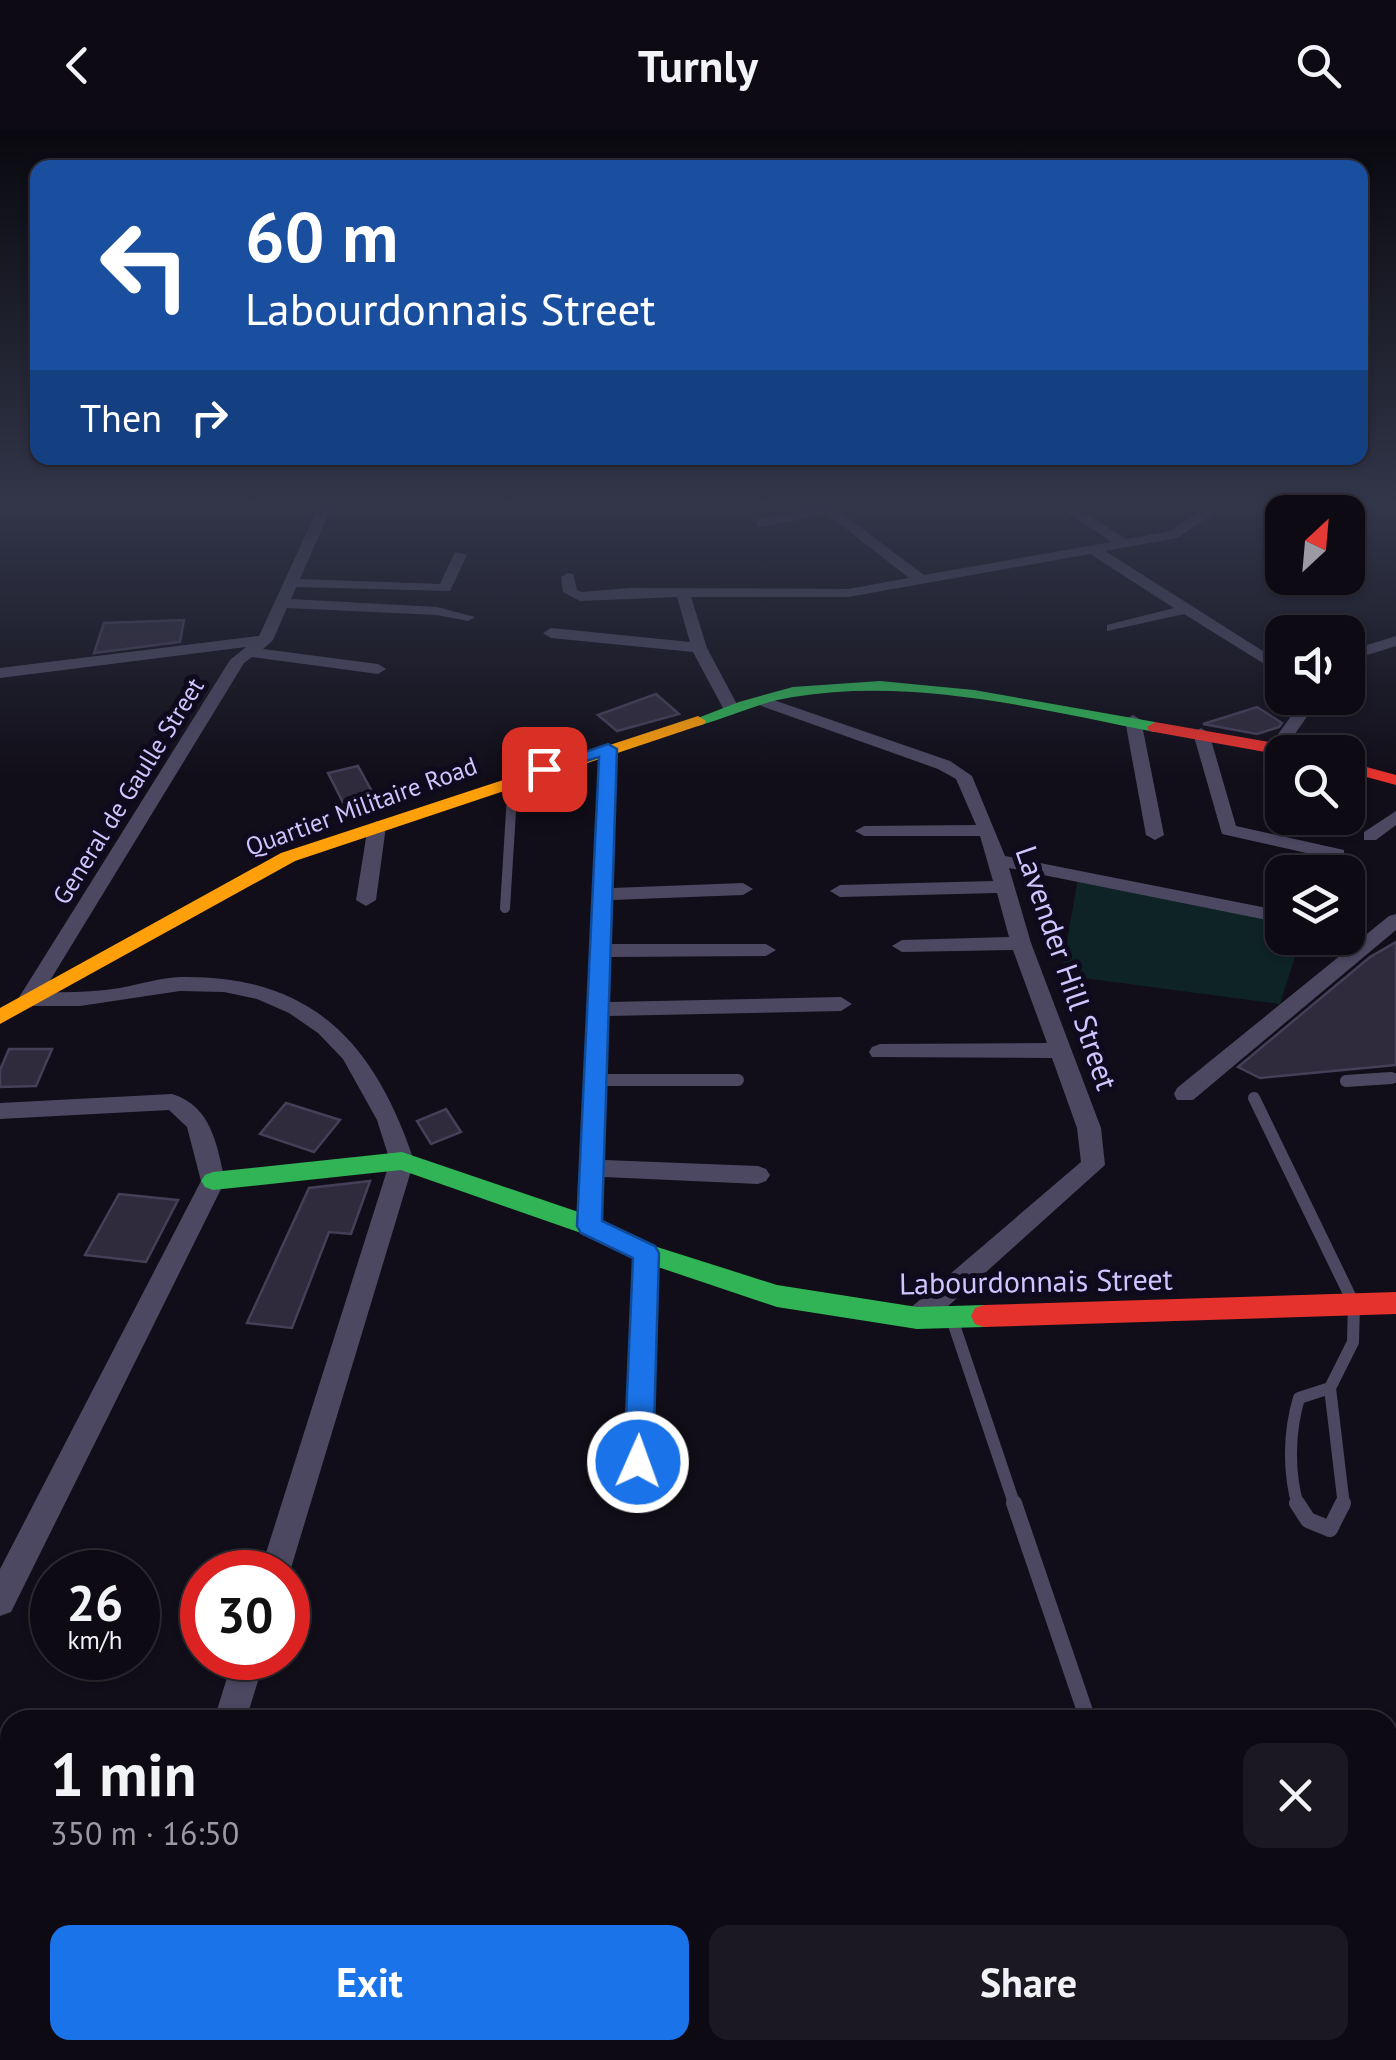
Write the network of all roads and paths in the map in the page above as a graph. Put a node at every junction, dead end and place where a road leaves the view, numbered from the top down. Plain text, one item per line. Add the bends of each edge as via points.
1 (285, 596) edge
2 (685, 596) edge
3 (1166, 596) edge
4 (282, 603) junction
5 (1186, 609) junction
6 (468, 617) dead end
7 (1112, 628) dead end
8 (551, 633) dead end
9 (265, 640) junction
10 (1396, 641) edge
11 (699, 648) junction
12 (1365, 651) edge
13 (250, 652) junction
14 (1265, 659) edge
15 (378, 669) dead end
16 (0, 673) edge
17 (762, 701) junction
18 (732, 710) junction
19 (1133, 720) junction
20 (1201, 733) junction
21 (1265, 746) edge
22 (608, 749) junction
23 (1365, 771) edge
24 (513, 779) junction
25 (1396, 780) edge
26 (1396, 816) edge
27 (376, 826) junction
28 (988, 830) junction
29 (864, 831) dead end
30 (1154, 835) dead end
31 (1370, 836) dead end
32 (1337, 854) dead end
33 (996, 860) junction
34 (1004, 887) junction
35 (744, 889) dead end
36 (840, 891) dead end
37 (602, 894) junction
38 (366, 900) dead end
39 (505, 908) dead end
40 (1265, 914) edge
41 (1396, 920) edge
42 (1020, 943) junction
43 (902, 946) dead end
44 (766, 950) dead end
45 (600, 951) junction
46 (0, 984) edge
47 (28, 1000) junction
48 (840, 1004) dead end
49 (598, 1009) junction
50 (0, 1016) edge
51 (1061, 1050) junction
52 (880, 1052) dead end
53 (1396, 1078) edge
54 (595, 1080) junction
55 (738, 1080) dead end
56 (1346, 1080) dead end
57 (1185, 1094) dead end
58 (1254, 1098) dead end
59 (0, 1111) edge
60 (402, 1160) junction
61 (592, 1168) junction
62 (758, 1176) dead end
63 (213, 1181) junction
64 (590, 1226) junction
65 (646, 1253) junction
66 (1396, 1303) edge
67 (1354, 1304) junction
68 (951, 1317) junction
69 (918, 1318) junction
70 (1330, 1388) junction
71 (638, 1462) dead end
72 (282, 1550) edge
73 (0, 1601) edge
74 (242, 1680) edge
75 (233, 1710) edge
76 (1085, 1710) edge

1 - 4 street, General de Gaulle Street
2 - 11 street
3 - 5 street
4 - 6 street
4 - 9 street, General de Gaulle Street
5 - 7 street
5 - 14 street
8 - 11 street
9 - 13 street, General de Gaulle Street
9 - 16 street
10 - 12 street
11 - 18 street
13 - 15 street
13 - 47 street, General de Gaulle Street via 238,660
17 - 18 main road, Quartier Militaire Road
17 - 19 main road, Quartier Militaire Road via 820,688 883,687
17 - 28 street, Lavender Hill Street via 953,770 963,776
18 - 22 main road, Quartier Militaire Road
19 - 20 main road, Quartier Militaire Road
19 - 30 street
20 - 21 main road, Quartier Militaire Road
20 - 32 street via 1228,830
22 - 24 main road, Quartier Militaire Road
22 - 37 street
23 - 25 main road
24 - 27 main road, Quartier Militaire Road
24 - 39 lane
26 - 31 street
27 - 38 street
27 - 47 main road, Quartier Militaire Road via 250,875
28 - 29 street
28 - 33 street, Lavender Hill Street
33 - 34 street, Lavender Hill Street
33 - 40 street
34 - 36 street
34 - 42 street, Lavender Hill Street
35 - 37 street
37 - 45 street
41 - 57 street
42 - 43 street
42 - 51 street, Lavender Hill Street
44 - 45 street
45 - 49 street
46 - 47 main road
47 - 50 main road, Quartier Militaire Road
47 - 60 street via 110,997 180,984 273,994 303,1007 376,1085
48 - 49 street
49 - 54 street
51 - 52 street
51 - 69 street, Lavender Hill Street via 1089,1128 1093,1165
53 - 56 lane
54 - 55 lane
54 - 61 street
58 - 67 lane
59 - 63 street via 172,1102 198,1121
60 - 63 main road
60 - 64 main road, Labourdonnais Street
60 - 72 street
61 - 62 street
61 - 64 street
63 - 73 street
64 - 65 main road, Labourdonnais Street
65 - 69 main road, Labourdonnais Street via 777,1296
65 - 71 street
66 - 67 main road, Labourdonnais Street
67 - 68 main road, Labourdonnais Street
67 - 70 lane via 1352,1342
68 - 69 main road, Labourdonnais Street
68 - 76 lane
70 - 70 lane via 1344,1509 1330,1530 1312,1524 1299,1507 1291,1418 1299,1398
74 - 75 street

